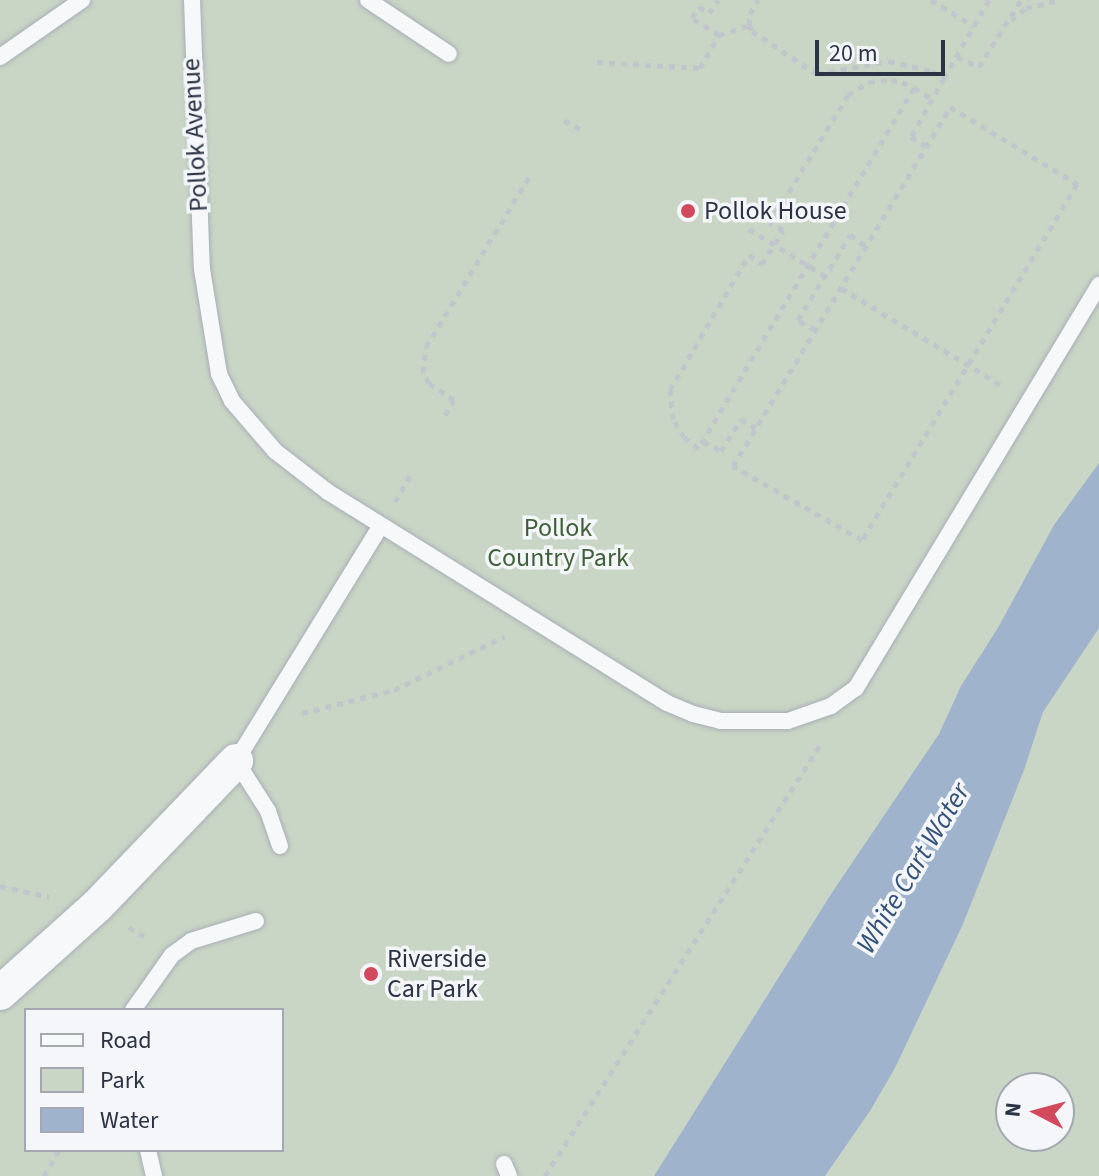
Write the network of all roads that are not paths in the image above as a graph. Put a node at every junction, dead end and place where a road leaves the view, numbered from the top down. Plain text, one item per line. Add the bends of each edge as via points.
1 (82, 0) edge
2 (192, 0) edge
3 (368, 0) edge
4 (449, 54) dead end
5 (0, 57) edge
6 (1099, 285) edge
7 (380, 527) junction
8 (236, 761) junction
9 (280, 846) dead end
10 (256, 921) dead end
11 (0, 993) edge
12 (134, 1008) edge
13 (148, 1152) edge
14 (154, 1176) edge

1 - 5 lane
2 - 7 lane, Pollok Avenue via 202,269 216,362 232,401 275,451
3 - 4 lane
6 - 7 lane, Pollok Avenue via 856,688 831,706 788,721 721,721 667,703
7 - 8 lane
8 - 9 lane via 268,811
8 - 11 street via 97,906
10 - 12 lane via 205,936 172,955
13 - 14 lane

